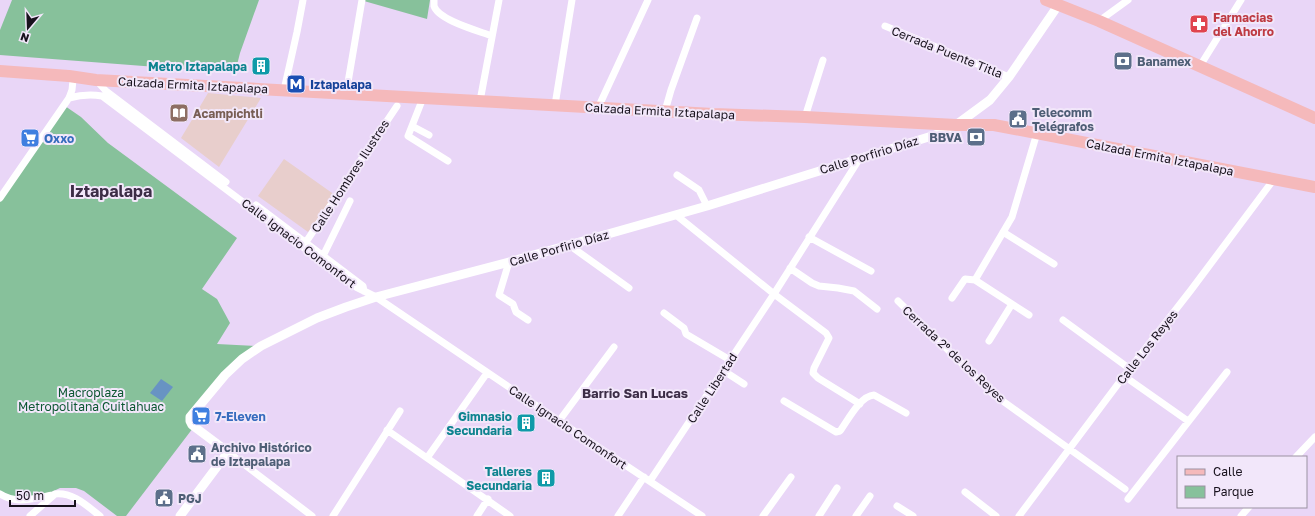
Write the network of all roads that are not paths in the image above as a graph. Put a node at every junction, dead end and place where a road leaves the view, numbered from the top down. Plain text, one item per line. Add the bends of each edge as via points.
1 (303, 0) edge
2 (362, 0) edge
3 (434, 0) edge
4 (499, 0) edge
5 (572, 0) edge
6 (648, 0) edge
7 (1046, 0) edge
8 (1128, 0) edge
9 (1241, 0) edge
10 (1060, 2) edge
11 (697, 18) dead end
12 (1099, 21) junction
13 (884, 26) dead end
14 (492, 36) junction
15 (823, 60) dead end
16 (1200, 66) junction
17 (0, 71) edge
18 (69, 76) junction
19 (1009, 77) junction
20 (96, 80) junction
21 (284, 90) junction
22 (346, 94) junction
23 (69, 98) junction
24 (423, 98) junction
25 (480, 101) junction
26 (555, 105) junction
27 (397, 106) dead end
28 (598, 108) junction
29 (665, 111) junction
30 (1309, 112) edge
31 (805, 117) junction
32 (1315, 118) edge
33 (956, 125) junction
34 (412, 126) junction
35 (1037, 134) junction
36 (429, 135) dead end
37 (860, 158) junction
38 (448, 161) dead end
39 (677, 175) dead end
40 (1274, 179) junction
41 (1315, 187) edge
42 (0, 198) edge
43 (350, 200) dead end
44 (707, 206) junction
45 (676, 215) junction
46 (1003, 232) junction
47 (809, 237) junction
48 (305, 244) junction
49 (569, 244) junction
50 (324, 256) junction
51 (509, 262) junction
52 (1054, 264) dead end
53 (790, 268) junction
54 (871, 271) dead end
55 (975, 280) junction
56 (629, 288) dead end
57 (364, 291) junction
58 (774, 294) junction
59 (376, 297) junction
60 (952, 298) dead end
61 (898, 301) dead end
62 (1012, 304) junction
63 (877, 309) dead end
64 (664, 313) dead end
65 (1029, 316) dead end
66 (528, 320) dead end
67 (1064, 320) dead end
68 (989, 340) dead end
69 (614, 347) dead end
70 (730, 360) junction
71 (1130, 369) junction
72 (724, 371) junction
73 (1226, 372) dead end
74 (487, 373) junction
75 (1124, 376) junction
76 (744, 384) dead end
77 (784, 401) dead end
78 (860, 404) junction
79 (400, 412) dead end
80 (906, 413) dead end
81 (559, 421) junction
82 (1188, 421) junction
83 (388, 430) junction
84 (1315, 437) edge
85 (1070, 449) junction
86 (228, 452) junction
87 (1297, 456) edge
88 (427, 458) junction
89 (791, 477) dead end
90 (647, 479) junction
91 (838, 488) dead end
92 (1125, 489) dead end
93 (965, 492) dead end
94 (0, 494) edge
95 (55, 494) junction
96 (870, 496) dead end
97 (488, 499) junction
98 (1128, 500) dead end
99 (897, 506) dead end
100 (1248, 508) edge
101 (30, 516) edge
102 (100, 516) edge
103 (180, 516) edge
104 (312, 516) edge
105 (333, 516) edge
106 (477, 516) edge
107 (510, 516) edge
108 (618, 516) edge
109 (702, 516) edge
110 (763, 516) edge
111 (819, 516) edge
112 (856, 516) edge
113 (913, 516) edge
114 (996, 516) edge
115 (1019, 516) edge
116 (1241, 516) edge

1 - 21 street
2 - 22 street
3 - 14 street via 437,11 454,21
4 - 14 street
5 - 26 street
6 - 28 street
7 - 10 main road
8 - 12 street
9 - 16 street
10 - 12 main road
10 - 19 street, Calle Porfirio Díaz
11 - 29 street
12 - 16 main road
13 - 19 street, Cerrada Puente Titla
14 - 25 street
15 - 31 street
16 - 30 main road
17 - 18 main road, Calzada Ermita Iztapalapa
18 - 20 main road, Calzada Ermita Iztapalapa
18 - 23 street via 73,80
19 - 33 street, Calle Porfirio Díaz via 990,100
20 - 21 main road, Calzada Ermita Iztapalapa
20 - 48 street, Calle Ignacio Comonfort via 106,91
21 - 22 main road, Calzada Ermita Iztapalapa
22 - 24 main road, Calzada Ermita Iztapalapa
23 - 42 street
23 - 48 street, Calle Ignacio Comonfort via 80,95 102,96
24 - 25 main road, Calzada Ermita Iztapalapa
24 - 34 street
25 - 26 main road, Calzada Ermita Iztapalapa
26 - 28 main road, Calzada Ermita Iztapalapa
27 - 48 street, Calle Hombres Ilustres
28 - 29 main road, Calzada Ermita Iztapalapa
29 - 31 main road, Calzada Ermita Iztapalapa
30 - 32 main road
31 - 33 main road, Calzada Ermita Iztapalapa
33 - 35 main road, Calzada Ermita Iztapalapa via 994,125
33 - 37 street, Calle Porfirio Díaz via 935,135
34 - 36 street
34 - 38 street via 408,136
35 - 40 main road, Calzada Ermita Iztapalapa
35 - 46 street via 1012,217
37 - 44 street, Calle Porfirio Díaz
37 - 47 street, Calle Libertad
39 - 44 street via 699,190
40 - 41 main road, Calzada Ermita Iztapalapa
40 - 71 street, Calle Los Reyes
43 - 50 street
44 - 45 street, Calle Porfirio Díaz
45 - 49 street, Calle Porfirio Díaz
45 - 58 street
46 - 52 street
46 - 55 street
47 - 53 street, Calle Libertad
47 - 54 street
48 - 50 street, Calle Ignacio Comonfort
48 - 57 street, Calle Ignacio Comonfort
49 - 51 street, Calle Porfirio Díaz
49 - 56 street
50 - 57 street, Calle Ignacio Comonfort via 363,286
51 - 59 street, Calle Porfirio Díaz
51 - 66 street via 499,296 513,304 516,312
53 - 58 street, Calle Libertad
53 - 63 street via 819,286 854,291
55 - 60 street via 965,280
55 - 62 street
57 - 59 street, Calle Ignacio Comonfort
58 - 70 street, Calle Libertad
58 - 78 street via 826,333 829,338 813,373
59 - 74 street, Calle Ignacio Comonfort
59 - 86 street, Calle Porfirio Díaz via 316,318 261,346 225,375 190,417 190,421
61 - 85 street, Cerrada 2º de los Reyes via 993,394
62 - 65 street
62 - 68 street
64 - 70 street via 684,328 686,334
67 - 71 street
69 - 81 street
70 - 72 street, Calle Libertad
71 - 75 street, Calle Los Reyes
72 - 76 street
72 - 90 street, Calle Libertad
73 - 82 street
74 - 81 street, Calle Ignacio Comonfort
74 - 88 street
75 - 82 street
75 - 85 street, Calle Los Reyes
77 - 78 street via 836,432 840,431
78 - 80 street via 868,396 874,395
79 - 83 street
81 - 90 street, Calle Ignacio Comonfort
82 - 98 street
83 - 88 street
83 - 105 street
84 - 87 street
85 - 92 street, Cerrada 2º de los Reyes
85 - 115 street, Calle Los Reyes
86 - 103 street
86 - 104 street
88 - 97 street
89 - 110 street
90 - 108 street, Calle Libertad
90 - 109 street, Calle Ignacio Comonfort
91 - 111 street
93 - 114 street
94 - 95 street via 15,501
95 - 101 street
95 - 102 street via 74,497
96 - 112 street
97 - 106 street
97 - 107 street
99 - 113 street
100 - 116 street

